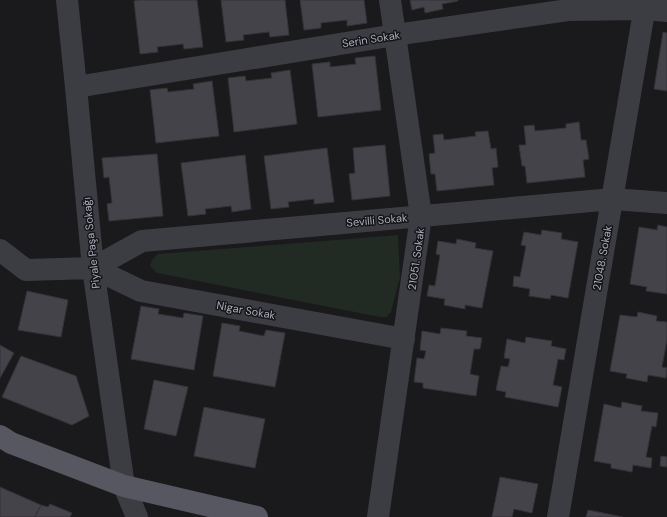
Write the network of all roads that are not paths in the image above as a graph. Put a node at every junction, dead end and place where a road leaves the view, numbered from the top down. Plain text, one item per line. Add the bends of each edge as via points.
1 (67, 0) edge
2 (390, 0) edge
3 (646, 4) edge
4 (667, 11) edge
5 (395, 35) junction
6 (76, 87) junction
7 (613, 198) junction
8 (667, 202) edge
9 (422, 216) junction
10 (0, 250) edge
11 (93, 268) junction
12 (404, 339) junction
13 (4, 442) edge
14 (124, 486) junction
15 (137, 517) edge
16 (257, 517) edge
17 (378, 517) edge
18 (558, 517) edge

1 - 6 street, Piyale Paşa Sokağı
2 - 5 street, 21051. Sokak
3 - 4 street, Serin Sokak
3 - 5 street, Serin Sokak via 568,10
3 - 7 street, 21048. Sokak
5 - 6 street, Serin Sokak
5 - 9 street, 21051. Sokak
6 - 11 street, Piyale Paşa Sokağı
7 - 8 street, Sevilli Sokak
7 - 9 street, Sevilli Sokak
7 - 18 street, 21048. Sokak
9 - 11 street, Sevilli Sokak via 142,241
9 - 12 street, 21051. Sokak
10 - 11 street via 26,270
11 - 12 street, Nigar Sokak via 141,291
11 - 14 street, Piyale Paşa Sokağı
12 - 17 street, 21051. Sokak
13 - 14 main road
14 - 15 street, Piyale Paşa Sokağı
14 - 16 main road

